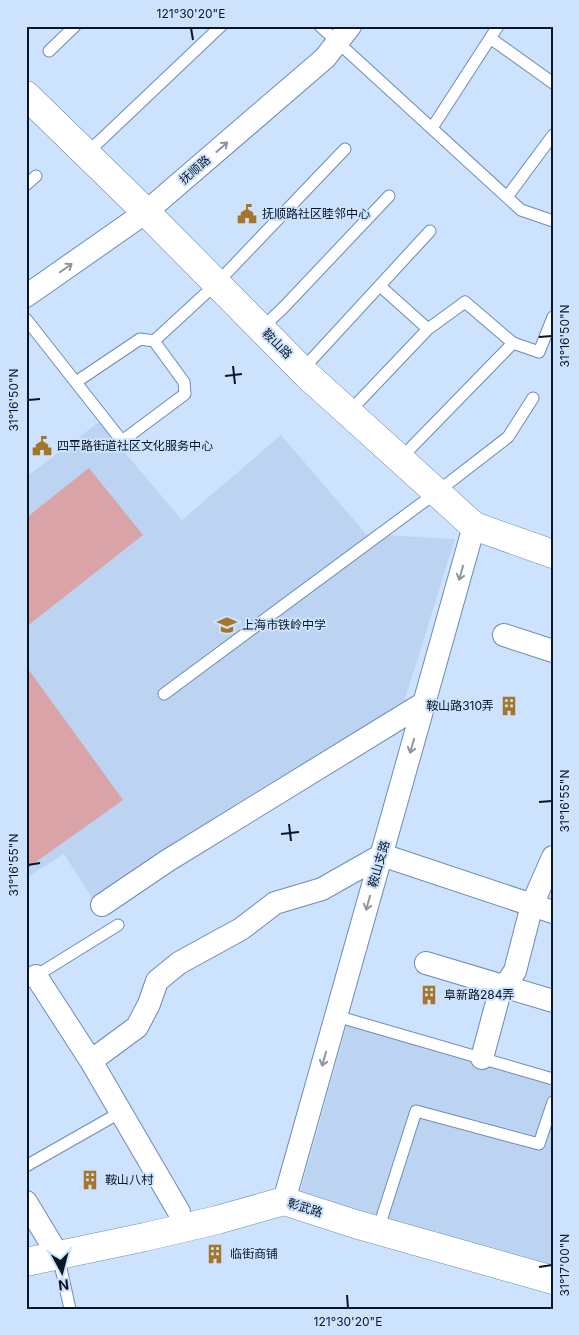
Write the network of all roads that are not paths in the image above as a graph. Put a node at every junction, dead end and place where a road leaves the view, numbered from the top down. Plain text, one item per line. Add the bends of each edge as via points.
1 (75, 26) edge
2 (221, 26) edge
3 (320, 26) edge
4 (498, 26) edge
5 (343, 34) edge
6 (490, 38) junction
7 (49, 51) dead end
8 (553, 83) edge
9 (26, 95) edge
10 (432, 128) junction
11 (553, 135) edge
12 (346, 149) dead end
13 (86, 154) junction
14 (36, 176) dead end
15 (26, 185) edge
16 (389, 196) dead end
17 (508, 197) junction
18 (146, 212) junction
19 (553, 221) edge
20 (430, 231) dead end
21 (216, 283) junction
22 (380, 286) junction
23 (26, 296) edge
24 (553, 317) edge
25 (26, 319) edge
26 (262, 328) junction
27 (428, 330) junction
28 (154, 341) junction
29 (513, 343) junction
30 (302, 370) junction
31 (76, 382) junction
32 (533, 398) dead end
33 (349, 412) junction
34 (400, 459) junction
35 (436, 492) junction
36 (474, 526) junction
37 (553, 554) edge
38 (504, 635) dead end
39 (553, 651) edge
40 (164, 694) dead end
41 (424, 703) junction
42 (382, 855) junction
43 (553, 858) edge
44 (102, 905) dead end
45 (532, 905) junction
46 (553, 912) edge
47 (118, 925) dead end
48 (426, 963) dead end
49 (31, 979) edge
50 (505, 986) junction
51 (553, 1001) edge
52 (336, 1016) junction
53 (482, 1058) junction
54 (91, 1061) junction
55 (553, 1079) edge
56 (553, 1102) edge
57 (121, 1112) junction
58 (26, 1166) edge
59 (284, 1201) junction
60 (26, 1202) edge
61 (179, 1212) dead end
62 (378, 1230) junction
63 (58, 1255) junction
64 (26, 1262) edge
65 (553, 1280) edge
66 (70, 1309) edge

1 - 7 lane
2 - 13 lane
3 - 5 lane
4 - 6 lane
5 - 10 lane
18 -> 5 street, 抚顺路 via 325,58
6 - 8 lane
6 - 10 lane
9 - 13 street, 鞍山路
10 - 17 lane
11 - 17 lane
12 - 21 lane
13 - 18 street, 鞍山路
14 - 15 lane
16 - 26 lane
17 - 19 lane via 521,210
18 - 21 street, 鞍山路
23 -> 18 street, 抚顺路
20 - 22 lane
21 - 26 street, 鞍山路
21 - 28 lane
22 - 27 lane
22 - 30 lane
24 - 29 lane via 539,352
25 - 31 lane
26 - 30 street, 鞍山路
27 - 29 lane via 465,302
27 - 33 lane
28 - 31 lane via 140,339
28 - 31 lane via 184,382 185,394 122,441
29 - 34 lane
30 - 33 street, 鞍山路
32 - 35 lane via 508,437
33 - 34 street, 鞍山路
34 - 35 street, 鞍山路
35 - 36 street, 鞍山路
35 - 40 lane
36 - 37 street, 鞍山路
36 -> 41 street, 鞍山支路
38 - 39 street
41 -> 42 street, 鞍山支路
41 - 44 street via 167,861
42 - 45 street
42 -> 52 street, 鞍山支路
42 - 54 street via 322,889 276,903 241,929 179,963 157,981 137,1027
43 - 45 street
45 - 46 street
45 - 50 street via 514,971
47 - 49 lane
48 - 50 street
49 - 54 street
50 - 51 street
50 - 53 street via 499,995
52 - 53 lane
52 -> 59 street, 鞍山支路
53 - 55 lane
54 - 57 street
56 - 62 lane via 539,1144 416,1111
57 - 58 lane
57 - 61 street
59 - 62 street, 彰武路
59 - 63 street, 彰武路 via 217,1220
60 - 63 street
62 - 65 street, 彰武路
63 - 64 street, 彰武路
63 - 66 lane

